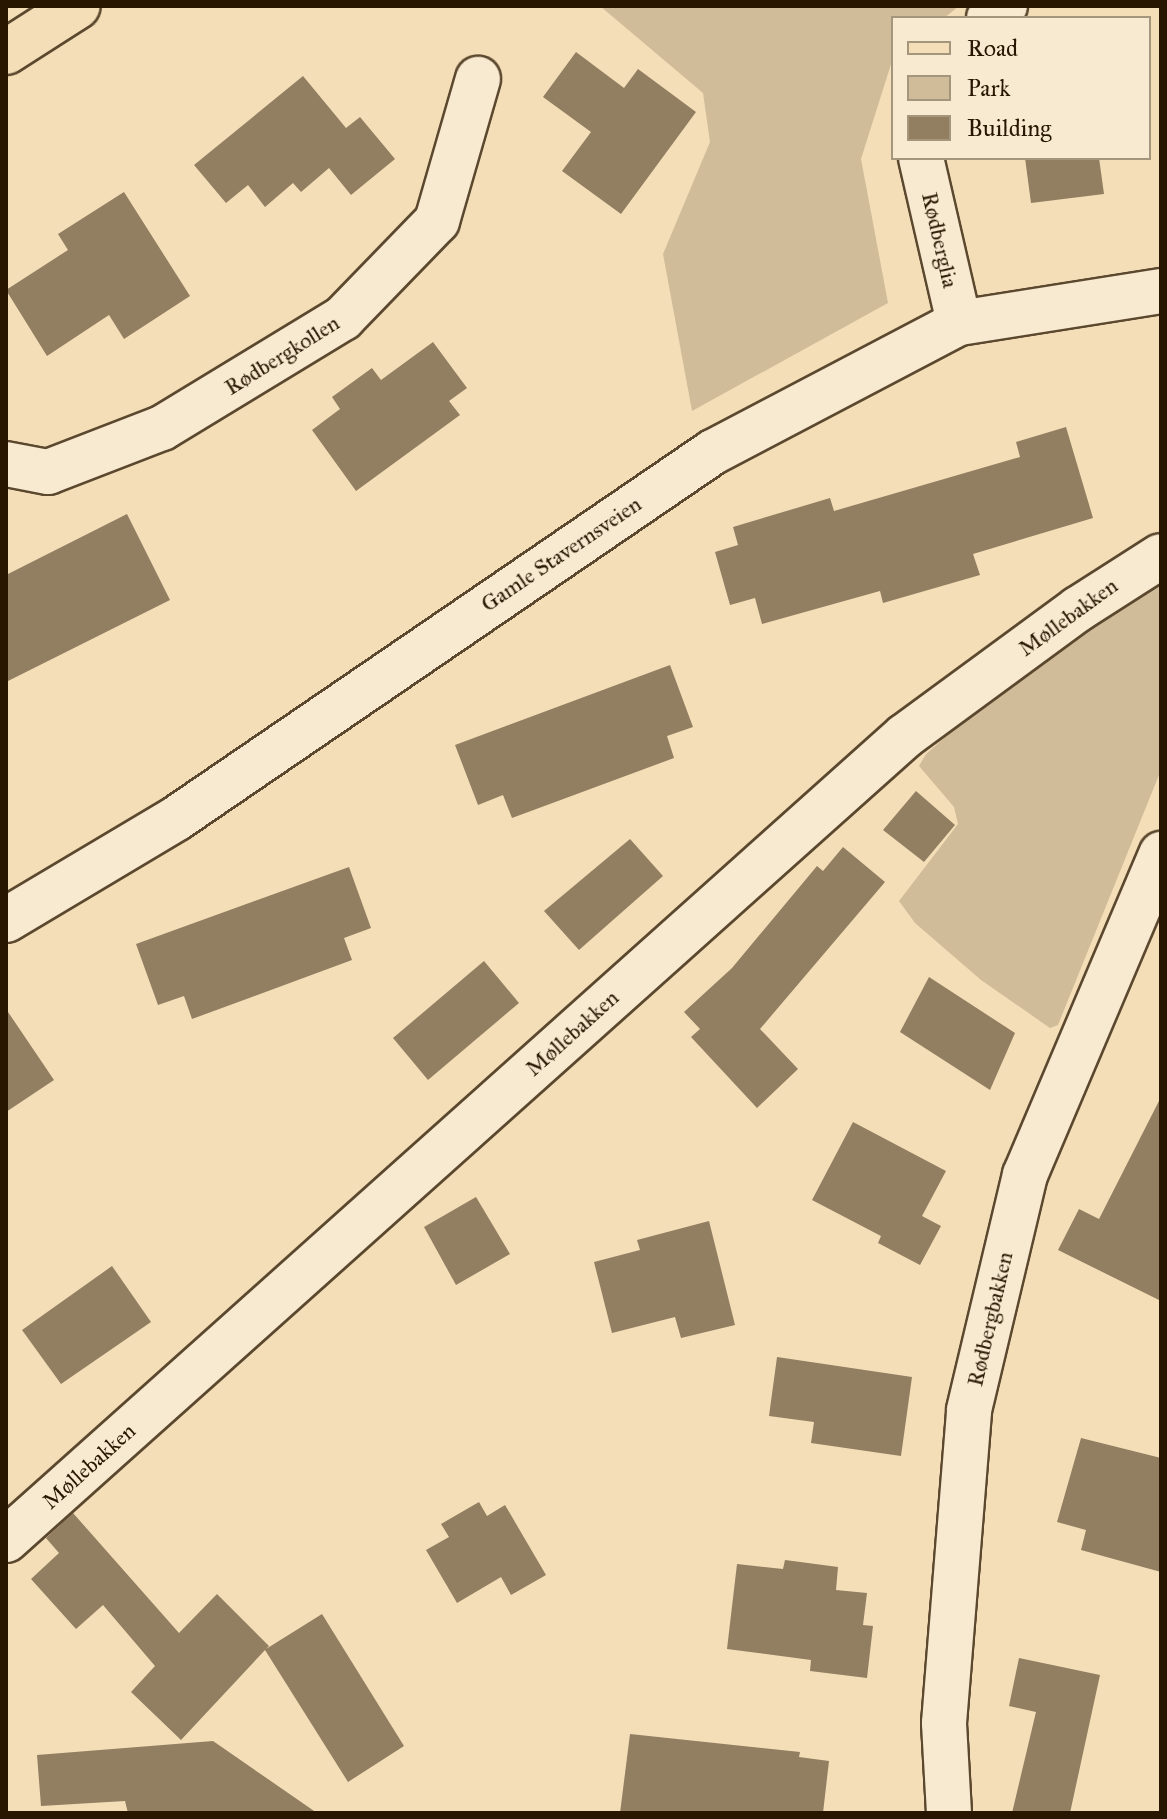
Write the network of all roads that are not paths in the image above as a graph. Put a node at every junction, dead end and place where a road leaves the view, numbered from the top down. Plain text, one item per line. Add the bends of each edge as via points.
1 (78, 6) edge
2 (6, 52) edge
3 (478, 79) dead end
4 (921, 160) edge
5 (1161, 291) edge
6 (959, 323) junction
7 (6, 464) edge
8 (1161, 556) edge
9 (1161, 854) edge
10 (6, 920) edge
11 (6, 1540) edge
12 (949, 1813) edge

1 - 2 main road
3 - 7 street, Rødbergkollen via 437,221 343,318 162,428 48,472
4 - 6 street, Rødberglia
5 - 6 street, Gamle Stavernsveien
6 - 10 street, Gamle Stavernsveien via 713,452 177,818
8 - 11 street, Møllebakken via 905,736
9 - 12 street, Rødbergbakken via 1025,1175 969,1410 944,1723

